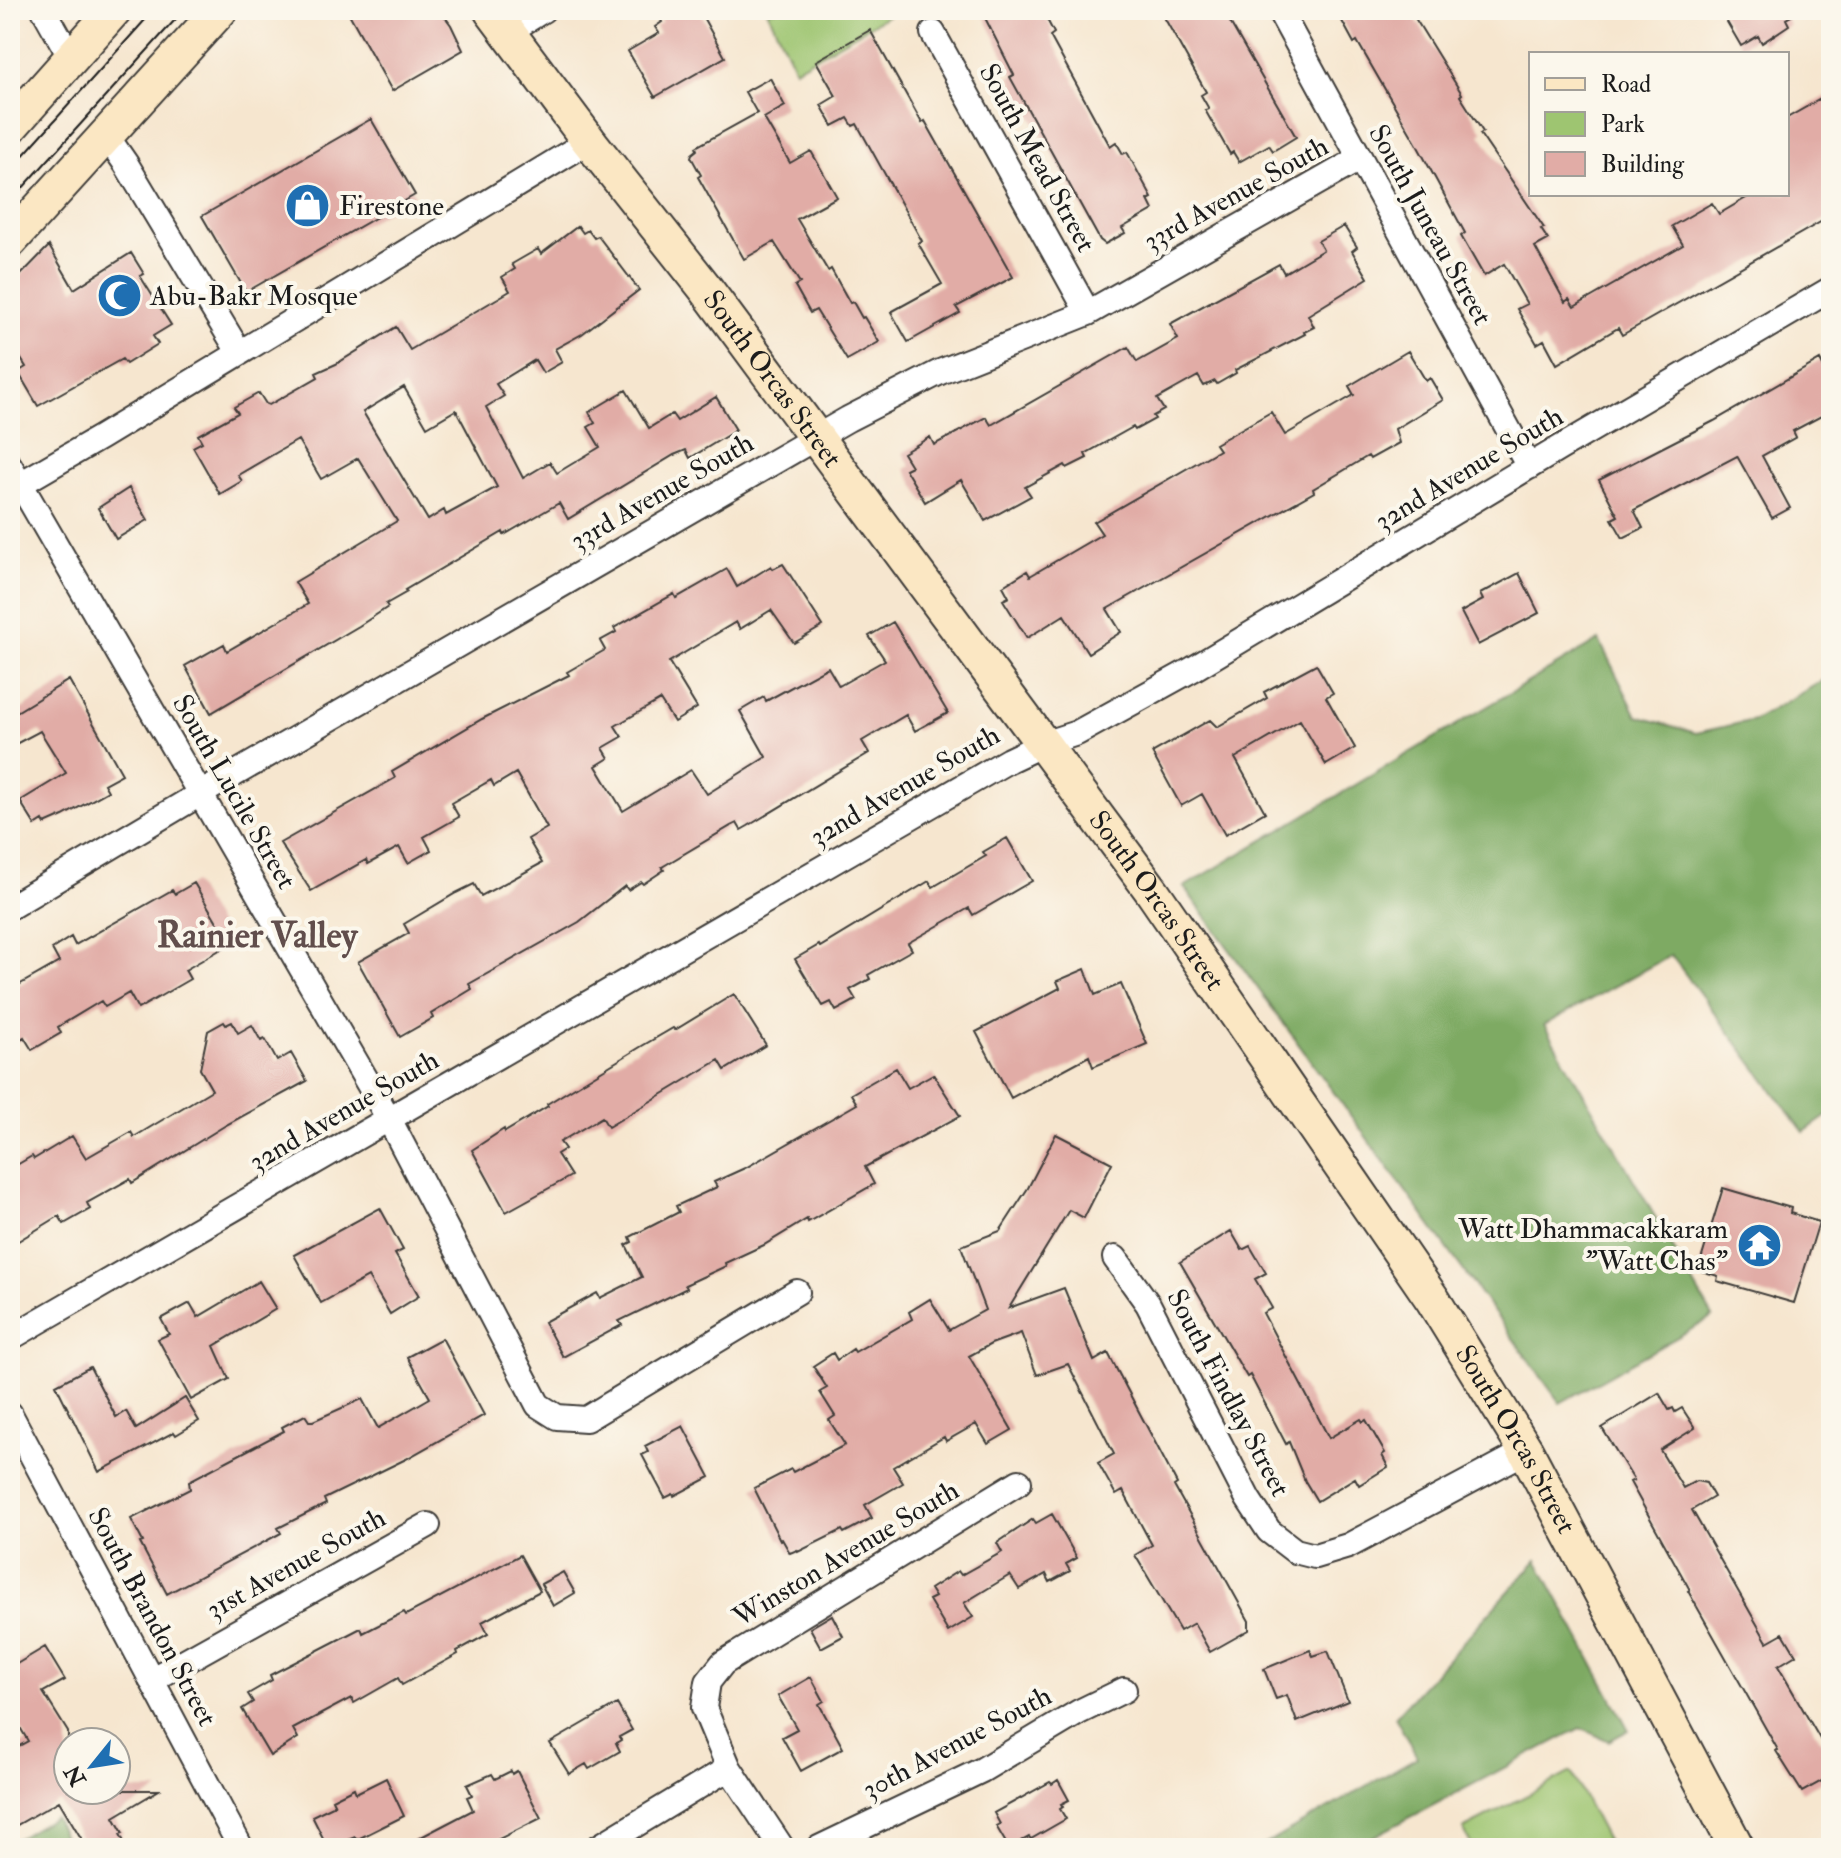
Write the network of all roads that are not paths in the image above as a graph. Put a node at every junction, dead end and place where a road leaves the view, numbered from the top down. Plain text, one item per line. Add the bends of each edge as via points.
1 (44, 10) edge
2 (114, 10) edge
3 (220, 10) edge
4 (543, 10) edge
5 (1279, 10) edge
6 (500, 21) edge
7 (933, 33) dead end
8 (71, 58) junction
9 (10, 127) edge
10 (106, 135) junction
11 (589, 141) junction
12 (1359, 159) junction
13 (10, 241) edge
14 (1831, 289) edge
15 (1088, 313) junction
16 (239, 352) junction
17 (816, 437) junction
18 (1529, 467) junction
19 (14, 480) edge
20 (1043, 744) junction
21 (200, 794) junction
22 (10, 907) edge
23 (389, 1119) junction
24 (1115, 1258) dead end
25 (797, 1292) dead end
26 (10, 1338) edge
27 (10, 1414) edge
28 (1526, 1451) junction
29 (1019, 1482) dead end
30 (428, 1525) dead end
31 (151, 1680) junction
32 (1124, 1690) dead end
33 (729, 1768) junction
34 (241, 1848) edge
35 (597, 1848) edge
36 (782, 1848) edge
37 (819, 1848) edge
38 (1737, 1848) edge

1 - 8 street
2 - 8 street
3 - 10 street
4 - 6 street
5 - 12 street, South Juneau Street
6 - 11 street, South Orcas Street
7 - 15 street, South Mead Street
8 - 9 street
10 - 13 street
10 - 16 street
11 - 16 street
11 - 17 street, South Orcas Street
12 - 15 street, 33rd Avenue South
12 - 18 street, South Juneau Street
14 - 18 street, 32nd Avenue South
15 - 17 street, 33rd Avenue South via 940,372
16 - 19 street via 101,437
17 - 20 street, South Orcas Street
17 - 21 street, 33rd Avenue South
18 - 20 street, 32nd Avenue South via 1193,669 1077,733
19 - 21 street, South Lucile Street
20 - 23 street, 32nd Avenue South
20 - 28 street, South Orcas Street via 1152,891 1433,1300
21 - 22 street, 33rd Avenue South
21 - 23 street, South Lucile Street
23 - 25 street, South Lucile Street via 538,1405 557,1417 586,1419
23 - 26 street, 32nd Avenue South
24 - 28 street, South Findlay Street via 1148,1304 1248,1499 1269,1531 1295,1551 1315,1556 1348,1546
27 - 31 street, South Brandon Street
28 - 38 street, South Orcas Street
29 - 33 street, Winston Avenue South via 723,1663 708,1682 704,1708
30 - 31 street, 31st Avenue South
31 - 34 street, South Brandon Street
32 - 37 street, 30th Avenue South via 982,1770
33 - 35 street
33 - 36 street

